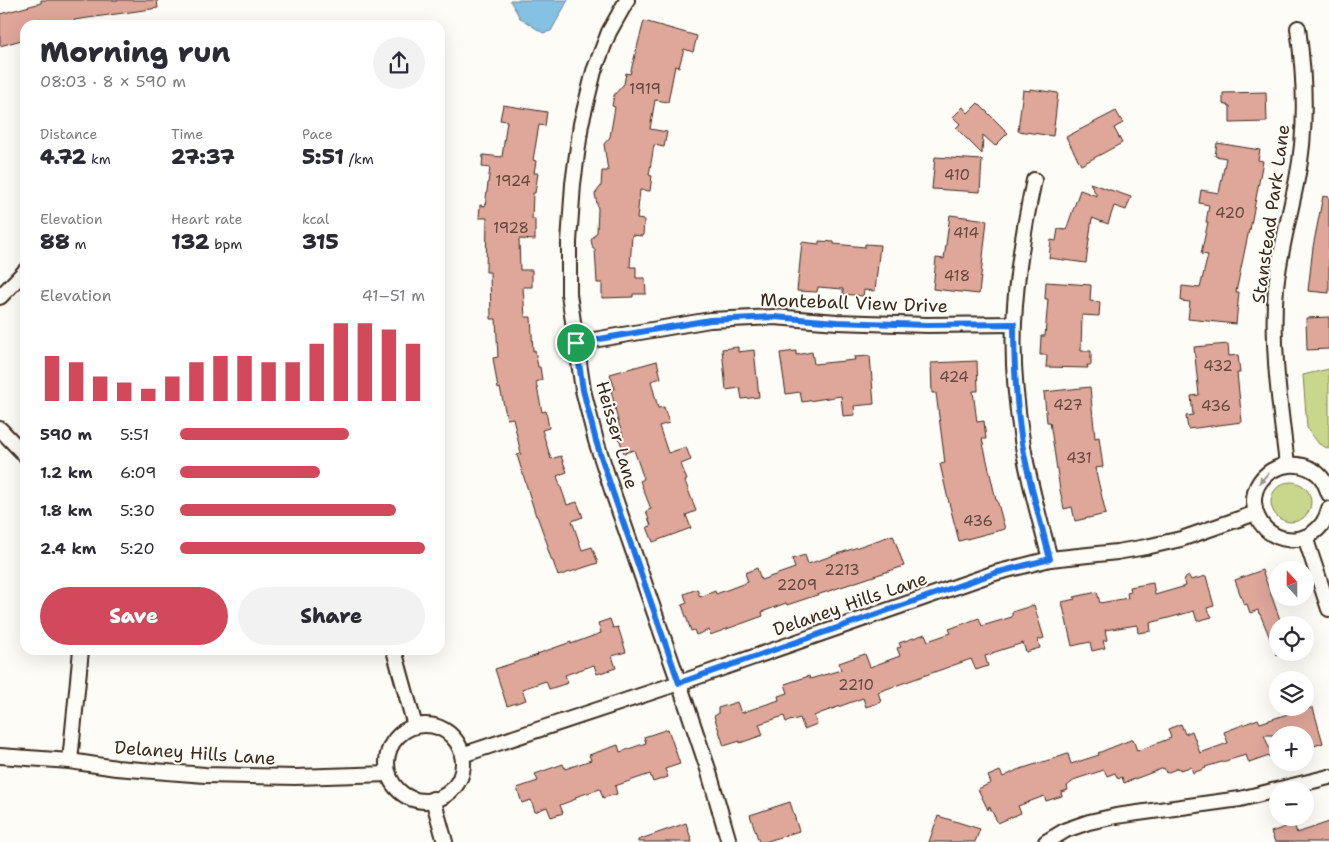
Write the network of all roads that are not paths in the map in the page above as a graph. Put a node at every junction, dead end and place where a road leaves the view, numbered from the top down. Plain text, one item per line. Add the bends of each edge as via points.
1 (627, 0) edge
2 (1298, 28) dead end
3 (1034, 180) dead end
4 (20, 276) edge
5 (0, 297) edge
6 (1014, 324) junction
7 (576, 343) junction
8 (0, 429) edge
9 (20, 450) edge
10 (1287, 464) junction
11 (1329, 494) edge
12 (1329, 509) edge
13 (1256, 514) junction
14 (1305, 538) junction
15 (1050, 559) junction
16 (1329, 609) edge
17 (81, 655) edge
18 (395, 655) edge
19 (679, 683) junction
20 (415, 726) junction
21 (462, 755) junction
22 (0, 756) edge
23 (70, 761) junction
24 (389, 774) junction
25 (1329, 776) edge
26 (433, 799) junction
27 (446, 842) edge
28 (729, 842) edge
29 (1046, 842) edge

1 - 7 street, Heisser Lane via 594,71 581,124 569,242 569,294
2 - 10 street, Stanstead Park Lane via 1303,72 1303,144 1282,246 1274,321
3 - 6 street via 1020,253
4 - 5 street
6 - 7 street, Monteball View Drive via 926,325 774,317 710,320
6 - 15 street via 1022,442
7 - 19 street, Heisser Lane via 583,390 596,441
8 - 9 street
10 - 11 street via 1309,468 1318,474
10 -> 13 street via 1264,476 1254,500
12 - 14 street via 1322,525
13 - 14 street via 1270,533 1293,540
13 - 15 street, Delaney Hills Lane via 1146,547
14 - 16 street
15 - 19 street, Delaney Hills Lane via 995,573
17 - 23 street
18 - 20 street
19 - 21 street, Delaney Hills Lane
19 - 28 street, Heisser Lane
20 - 21 street via 432,725 452,735
20 - 24 street via 397,737 390,748
21 - 26 street via 461,776 455,786
22 - 23 street, Delaney Hills Lane
23 - 24 street, Delaney Hills Lane via 116,768 205,774 295,777
24 - 26 street via 403,794 414,799
25 - 29 street via 1240,799 1089,822
26 - 27 street

